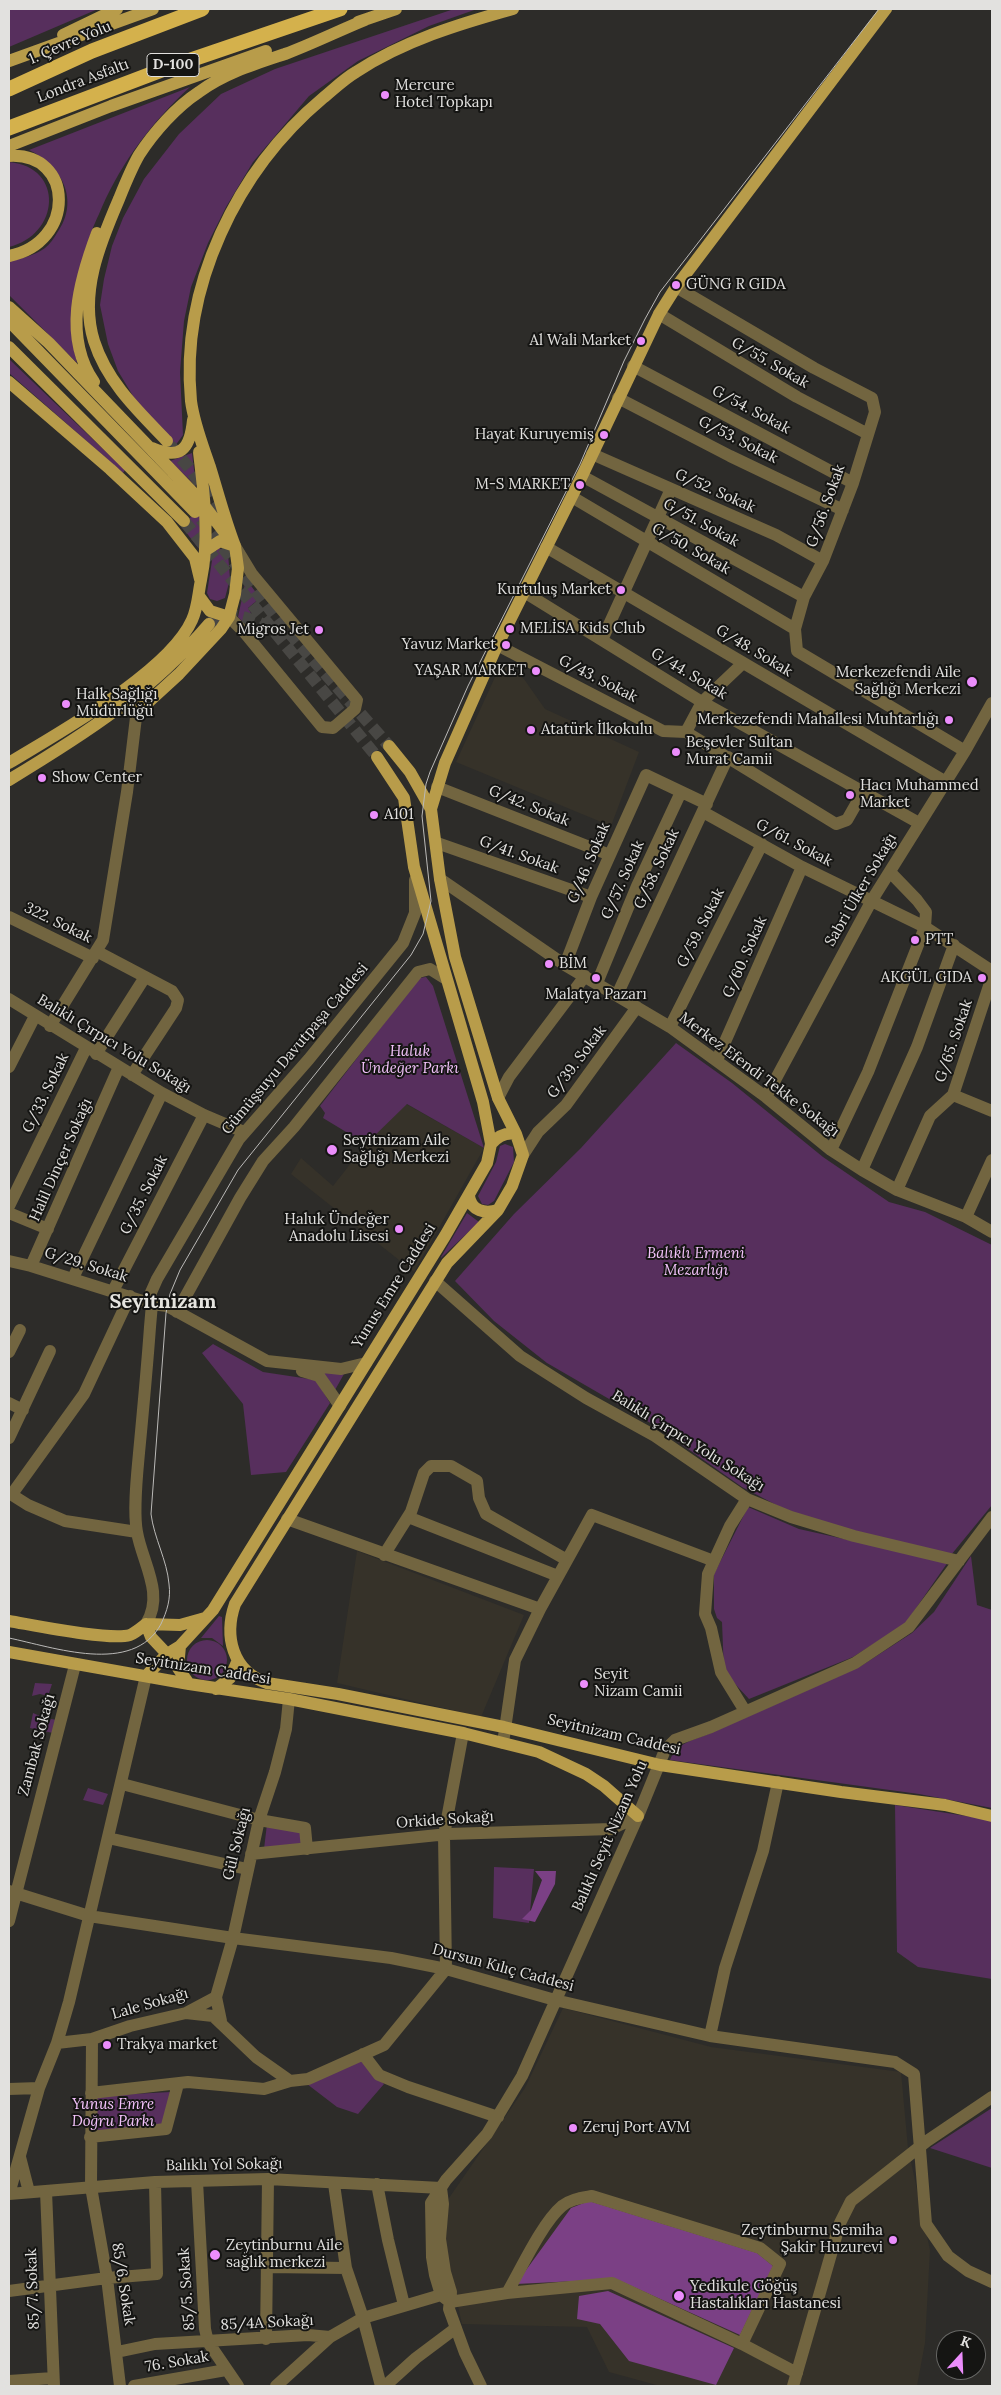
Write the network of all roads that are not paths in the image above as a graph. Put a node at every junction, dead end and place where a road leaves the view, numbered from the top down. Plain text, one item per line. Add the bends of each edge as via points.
1 (117, 9) edge
2 (153, 9) edge
3 (202, 9) edge
4 (340, 9) edge
5 (396, 9) edge
6 (513, 9) edge
7 (886, 9) edge
8 (365, 20) junction
9 (24, 56) junction
10 (9, 62) edge
11 (9, 89) edge
12 (9, 128) edge
13 (9, 146) edge
14 (9, 156) edge
15 (131, 170) junction
16 (9, 256) edge
17 (676, 287) junction
18 (9, 306) edge
19 (659, 314) junction
20 (9, 321) edge
21 (9, 347) edge
22 (633, 366) junction
23 (9, 382) edge
24 (618, 398) junction
25 (193, 413) junction
26 (126, 423) junction
27 (198, 432) junction
28 (868, 434) junction
29 (167, 441) tunnel mouth
30 (149, 447) junction
31 (592, 454) junction
32 (582, 476) junction
33 (853, 483) junction
34 (671, 489) junction
35 (572, 497) junction
36 (200, 509) junction
37 (843, 510) junction
38 (659, 519) junction
39 (184, 521) tunnel mouth
40 (648, 543) junction
41 (235, 546) junction
42 (546, 547) junction
43 (206, 550) junction
44 (823, 561) junction
45 (200, 581) junction
46 (524, 592) junction
47 (624, 593) junction
48 (199, 596) junction
49 (804, 597) junction
50 (229, 617) junction
51 (209, 624) tunnel mouth
52 (795, 629) junction
53 (602, 640) junction
54 (497, 646) junction
55 (742, 664) junction
56 (702, 702) junction
57 (992, 703) edge
58 (137, 710) junction
59 (113, 712) junction
60 (686, 732) junction
61 (389, 746) tunnel mouth
62 (965, 751) junction
63 (377, 757) tunnel mouth
64 (728, 757) junction
65 (9, 763) edge
66 (9, 780) edge
67 (946, 782) junction
68 (436, 787) junction
69 (681, 792) junction
70 (863, 792) junction
71 (705, 808) junction
72 (431, 809) junction
73 (919, 823) junction
74 (437, 843) junction
75 (762, 844) junction
76 (610, 855) junction
77 (414, 866) junction
78 (802, 867) junction
79 (890, 872) junction
80 (440, 878) junction
81 (591, 898) junction
82 (872, 900) junction
83 (9, 917) edge
84 (925, 926) junction
85 (954, 945) junction
86 (96, 955) junction
87 (565, 965) junction
88 (992, 971) edge
89 (585, 976) junction
90 (145, 977) junction
91 (992, 977) edge
92 (446, 979) junction
93 (597, 983) junction
94 (617, 995) junction
95 (9, 999) edge
96 (637, 1007) junction
97 (35, 1016) junction
98 (50, 1026) junction
99 (670, 1027) junction
100 (13, 1049) edge
101 (91, 1051) junction
102 (717, 1060) junction
103 (119, 1067) junction
104 (9, 1068) edge
105 (132, 1075) junction
106 (162, 1093) junction
107 (953, 1095) junction
108 (766, 1097) junction
109 (498, 1098) junction
110 (992, 1112) edge
111 (204, 1115) junction
112 (538, 1132) junction
113 (516, 1134) junction
114 (241, 1136) junction
115 (491, 1144) junction
116 (831, 1150) junction
117 (522, 1155) junction
118 (992, 1160) edge
119 (862, 1170) junction
120 (897, 1190) junction
121 (469, 1196) junction
122 (9, 1206) edge
123 (498, 1210) junction
124 (9, 1214) edge
125 (966, 1217) junction
126 (48, 1229) junction
127 (992, 1232) edge
128 (9, 1261) edge
129 (32, 1266) junction
130 (73, 1278) junction
131 (435, 1281) junction
132 (113, 1291) junction
133 (130, 1296) junction
134 (152, 1304) junction
135 (177, 1312) junction
136 (20, 1330) dead end
137 (50, 1351) dead end
138 (9, 1352) edge
139 (366, 1363) junction
140 (9, 1403) edge
141 (340, 1406) junction
142 (22, 1410) junction
143 (9, 1438) edge
144 (10, 1494) edge
145 (746, 1499) junction
146 (408, 1516) junction
147 (992, 1517) edge
148 (287, 1519) junction
149 (988, 1529) edge
150 (137, 1532) junction
151 (384, 1555) junction
152 (567, 1560) junction
153 (959, 1560) junction
154 (714, 1561) junction
155 (558, 1576) junction
156 (540, 1610) junction
157 (208, 1618) junction
158 (9, 1621) edge
159 (146, 1624) junction
160 (180, 1646) junction
161 (9, 1652) edge
162 (167, 1654) junction
163 (238, 1660) junction
164 (75, 1665) junction
165 (146, 1676) junction
166 (189, 1684) junction
167 (216, 1688) junction
168 (289, 1699) junction
169 (745, 1711) junction
170 (504, 1727) junction
171 (463, 1733) junction
172 (503, 1743) junction
173 (660, 1765) junction
174 (778, 1782) junction
175 (122, 1784) junction
176 (638, 1816) junction
177 (992, 1816) edge
178 (259, 1820) junction
179 (444, 1835) junction
180 (108, 1838) junction
181 (307, 1849) junction
182 (251, 1854) junction
183 (247, 1869) junction
184 (12, 1892) edge
185 (89, 1916) junction
186 (9, 1921) edge
187 (233, 1938) junction
188 (446, 1969) junction
189 (216, 1997) junction
190 (556, 2000) junction
191 (186, 2014) junction
192 (221, 2021) junction
193 (710, 2036) junction
194 (92, 2039) junction
195 (57, 2043) junction
196 (364, 2054) junction
197 (290, 2081) junction
198 (178, 2084) junction
199 (39, 2088) junction
200 (9, 2089) edge
201 (91, 2093) junction
202 (992, 2096) edge
203 (498, 2117) junction
204 (90, 2137) junction
205 (921, 2146) junction
206 (20, 2157) junction
207 (268, 2179) junction
208 (197, 2180) junction
209 (155, 2182) junction
210 (334, 2184) junction
211 (377, 2184) junction
212 (91, 2187) junction
213 (441, 2188) junction
214 (46, 2191) junction
215 (30, 2192) junction
216 (9, 2194) edge
217 (267, 2267) junction
218 (346, 2268) junction
219 (106, 2278) junction
220 (992, 2282) edge
221 (48, 2286) junction
222 (9, 2290) edge
223 (507, 2293) junction
224 (446, 2299) junction
225 (404, 2305) junction
226 (363, 2318) junction
227 (456, 2328) junction
228 (330, 2337) junction
229 (266, 2339) junction
230 (208, 2342) junction
231 (742, 2344) junction
232 (117, 2352) junction
233 (226, 2370) junction
234 (797, 2373) junction
235 (9, 2381) edge
236 (53, 2382) edge
237 (120, 2386) edge
238 (134, 2386) edge
239 (238, 2386) edge
240 (276, 2386) edge
241 (383, 2386) edge
242 (481, 2386) edge
243 (793, 2386) edge

1 - 9 main road
2 - 9 main road
3 - 11 highway, 1. Çevre Yolu via 92,51
4 - 12 highway, Londra Asfaltı / D-100 via 167,68
5 - 8 main road
6 - 25 main road via 437,33 395,50 353,73 307,112 261,162 220,233 205,278 191,353
7 - 17 main road
8 - 13 main road via 190,77
8 - 15 main road via 241,69 198,93 154,136
9 - 10 main road
14 - 16 main road via 20,156 45,168 57,187 59,198 51,230 29,250
15 - 26 main road via 110,201 90,250 79,292 76,324 85,369
15 - 29 main road via 106,228 95,266 89,296 90,324 101,359 122,393
17 - 19 main road
17 - 28 street, G/56. Sokak via 872,398 875,412
18 - 26 main road
19 - 22 main road
19 - 28 street, G/55. Sokak via 797,397
20 - 36 main road
21 - 39 main road
22 - 24 main road
22 - 33 street, G/54. Sokak
23 - 45 main road via 167,522 194,558
24 - 31 main road
24 - 37 street, G/53. Sokak
25 - 27 main road
25 - 30 main road via 189,442 181,451 170,454
26 - 30 main road
27 - 36 main road
27 - 41 main road
28 - 33 street, G/56. Sokak
30 - 36 main road
31 - 32 main road
31 - 34 street, G/52. Sokak
32 - 35 main road
32 - 38 street, G/51. Sokak
33 - 37 street, G/56. Sokak
34 - 38 street
34 - 44 street, G/52. Sokak via 776,535
35 - 40 street, G/50. Sokak
35 - 42 main road
36 - 41 main road
36 - 43 main road
37 - 44 street, G/56. Sokak
38 - 40 street
38 - 49 street, G/51. Sokak
40 - 47 street
40 - 52 street, G/50. Sokak
41 - 43 main road via 220,541
41 - 50 main road via 237,582
41 - 50 street via 252,574 356,700 355,709 333,728 322,727
42 - 46 main road
42 - 47 street, G/48. Sokak
43 - 45 main road
44 - 49 street, G/56. Sokak
45 - 48 main road
46 - 53 street, G/44. Sokak
46 - 54 main road
47 - 53 street
47 - 55 street, G/48. Sokak
48 - 50 main road via 210,611
48 - 65 main road via 192,622 179,642 146,672 96,709
49 - 52 street, G/56. Sokak
50 - 58 main road via 179,674
51 - 59 main road via 180,658
52 - 62 street, G/56. Sokak via 797,652
53 - 56 street, G/44. Sokak
54 - 60 street, G/43. Sokak via 663,731
54 - 68 main road
55 - 56 street
55 - 67 street, G/48. Sokak
56 - 60 street
56 - 70 street, G/44. Sokak
57 - 62 street, Sabri Ülker Sokağı
58 - 59 main road
58 - 86 street via 112,888 103,940
59 - 66 main road
60 - 64 street
61 - 72 main road via 410,772
62 - 67 street, Sabri Ülker Sokağı
63 - 77 main road, Yunus Emre Caddesi via 404,798
64 - 70 street via 836,824 847,820
64 - 71 street, G/58. Sokak
67 - 73 street, Sabri Ülker Sokağı
68 - 72 main road
68 - 76 street, G/42. Sokak
69 - 71 street
69 - 76 street, G/46. Sokak via 646,774
69 - 93 street, G/57. Sokak
70 - 73 street, G/44. Sokak
71 - 75 street, G/61. Sokak
71 - 94 street, G/58. Sokak
72 - 74 main road
73 - 79 street, Sabri Ülker Sokağı
74 - 80 main road
74 - 81 street, G/41. Sokak
75 - 78 street, G/61. Sokak
75 - 99 street, G/59. Sokak
76 - 81 street, G/46. Sokak
77 - 92 main road, Yunus Emre Caddesi
77 - 114 street, Gümüşsuyu Davutpaşa Caddesi via 415,913 403,943 309,1059
78 - 82 street, G/61. Sokak
78 - 102 street, G/60. Sokak
79 - 82 street, Sabri Ülker Sokağı
79 - 84 street via 926,912
80 - 87 street, Merkez Efendi Tekke Sokağı
80 - 109 main road via 455,957
81 - 87 street, G/46. Sokak
82 - 84 street, G/61. Sokak
82 - 108 street, Sabri Ülker Sokağı
83 - 86 street, 322. Sokak
84 - 85 street, G/61. Sokak
84 - 116 street via 868,1072
85 - 88 street, G/61. Sokak
85 - 119 street via 917,1047
86 - 90 street, 322. Sokak
86 - 98 street
87 - 89 street, Merkez Efendi Tekke Sokağı
89 - 93 street, Merkez Efendi Tekke Sokağı
89 - 109 street via 509,1077
90 - 101 street, G/33. Sokak
90 - 105 street, 322. Sokak via 172,991 178,1000 173,1014
91 - 107 street, G/65. Sokak
92 - 115 main road, Yunus Emre Caddesi via 483,1102
92 - 135 street via 430,969 418,972 264,1161
93 - 94 street, Merkez Efendi Tekke Sokağı
94 - 96 street, Merkez Efendi Tekke Sokağı
95 - 97 street, Balıklı Çırpıcı Yolu Sokağı
96 - 99 street, Merkez Efendi Tekke Sokağı
96 - 112 street, G/39. Sokak via 566,1105
97 - 98 street, Balıklı Çırpıcı Yolu Sokağı
97 - 100 street
98 - 101 street, Balıklı Çırpıcı Yolu Sokağı
99 - 102 street, Merkez Efendi Tekke Sokağı
100 - 104 street
101 - 103 street, Balıklı Çırpıcı Yolu Sokağı
101 - 122 street, G/33. Sokak
102 - 108 street, Merkez Efendi Tekke Sokağı
103 - 105 street, Balıklı Çırpıcı Yolu Sokağı
103 - 126 street, Halil Dinçer Sokağı
105 - 106 street, Balıklı Çırpıcı Yolu Sokağı
106 - 111 street, Balıklı Çırpıcı Yolu Sokağı
106 - 130 street
107 - 110 street
107 - 120 street, G/65. Sokak via 930,1116
108 - 116 street, Merkez Efendi Tekke Sokağı
109 - 113 main road
111 - 114 street, Balıklı Çırpıcı Yolu Sokağı
111 - 132 street, G/35. Sokak
112 - 113 street
112 - 117 street, G/39. Sokak
113 - 115 main road via 497,1137
113 - 117 main road
114 - 134 street, Gümüşsuyu Davutpaşa Caddesi via 157,1279 149,1297
115 - 121 main road, Yunus Emre Caddesi via 487,1163
116 - 119 street, Merkez Efendi Tekke Sokağı
117 - 123 main road via 512,1186
118 - 125 street
119 - 120 street, Merkez Efendi Tekke Sokağı
120 - 125 street, Merkez Efendi Tekke Sokağı
121 - 123 main road via 477,1209 489,1213
121 - 139 main road, Yunus Emre Caddesi
123 - 131 main road via 447,1263
124 - 126 street
125 - 127 street, Merkez Efendi Tekke Sokağı
126 - 129 street, Halil Dinçer Sokağı
128 - 129 street, G/29. Sokak
129 - 130 street, G/29. Sokak
130 - 132 street, G/29. Sokak
131 - 145 street, Balıklı Çırpıcı Yolu Sokağı via 520,1356 655,1436
131 - 148 main road
132 - 133 street, G/29. Sokak
133 - 134 street, G/29. Sokak
133 - 144 street via 84,1394
134 - 135 street via 167,1306
134 - 141 street via 260,1365 319,1376
134 - 150 street, Gümüşsuyu Davutpaşa Caddesi via 137,1476
135 - 139 street via 267,1361 341,1369
136 - 138 street
137 - 142 street
139 - 141 main road, Yunus Emre Caddesi
140 - 142 street
141 - 157 main road, Yunus Emre Caddesi
142 - 143 street
144 - 150 street via 65,1521
145 - 153 street, Balıklı Çırpıcı Yolu Sokağı via 845,1533
145 - 154 street
146 - 151 street
146 - 152 street via 424,1473 431,1466 451,1466 476,1481 486,1514
146 - 155 street
147 - 149 street, Balıklı Seyit Nizam Yolu
148 - 151 street
148 - 163 main road via 235,1604 229,1631
149 - 153 street, Balıklı Seyit Nizam Yolu
150 - 159 street, Gümüşsuyu Davutpaşa Caddesi via 152,1578 152,1609
151 - 156 street
152 - 154 street via 592,1515
152 - 155 street
153 - 169 street, Balıklı Seyit Nizam Yolu via 909,1627 855,1663
154 - 169 street via 708,1574 705,1614 721,1672
155 - 156 street
156 - 170 street via 515,1660
157 - 159 main road via 180,1625
157 - 160 main road, Yunus Emre Caddesi
158 - 159 main road, Seyitnizam Caddesi via 115,1636 130,1635
159 - 162 main road via 151,1637
160 - 162 main road, Yunus Emre Caddesi
160 - 166 main road via 178,1668
161 - 164 main road, Seyitnizam Caddesi
162 - 165 main road, Yunus Emre Caddesi
163 - 167 main road via 230,1678
163 - 170 main road, Seyitnizam Caddesi via 243,1670 267,1683
164 - 165 main road, Seyitnizam Caddesi
164 - 184 street, Zambak Sokağı
165 - 166 main road, Seyitnizam Caddesi
165 - 175 street
166 - 167 main road, Seyitnizam Caddesi
167 - 168 main road, Seyitnizam Caddesi
168 - 171 main road, Seyitnizam Caddesi
168 - 178 street, Gül Sokağı via 286,1729
169 - 173 street, Balıklı Seyit Nizam Yolu via 675,1740 665,1750
170 - 172 street
170 - 173 main road, Seyitnizam Caddesi
171 - 172 main road, Seyitnizam Caddesi
171 - 179 street
172 - 176 main road, Seyitnizam Caddesi via 540,1752 586,1774
173 - 174 main road, Seyitnizam Caddesi
173 - 176 street, Balıklı Seyit Nizam Yolu
174 - 177 main road, Seyitnizam Caddesi via 945,1805
174 - 193 street via 763,1851 725,1968
175 - 178 street
175 - 180 street
176 - 179 street, Orkide Sokağı via 611,1829
176 - 190 street, Balıklı Seyit Nizam Yolu
178 - 181 street via 305,1828
178 - 182 street, Gül Sokağı
179 - 181 street, Orkide Sokağı
179 - 188 street
180 - 183 street
180 - 185 street
181 - 182 street, Orkide Sokağı
182 - 183 street, Gül Sokağı
183 - 187 street, Gül Sokağı
184 - 185 street, Dursun Kılıç Caddesi
184 - 186 street, Zambak Sokağı
185 - 187 street, Dursun Kılıç Caddesi
185 - 195 street
187 - 188 street, Dursun Kılıç Caddesi via 391,1958
187 - 189 street, Gül Sokağı
188 - 190 street, Dursun Kılıç Caddesi
188 - 196 street via 384,2045
189 - 191 street, Lale Sokağı
189 - 192 street
190 - 193 street, Dursun Kılıç Caddesi
190 - 203 street, Balıklı Seyit Nizam Yolu via 522,2076
191 - 192 street via 213,2016
191 - 194 street, Lale Sokağı via 130,2026
192 - 197 street via 256,2057
193 - 205 street, Dursun Kılıç Caddesi via 895,2062 914,2074
194 - 195 street, Lale Sokağı
194 - 201 street, 85/6. Sokak
195 - 199 street
196 - 197 street via 308,2079
196 - 203 street via 379,2075
197 - 198 street via 264,2089 188,2082
198 - 201 street
198 - 204 street via 166,2129
199 - 200 street
199 - 206 street
201 - 204 street, 85/6. Sokak
202 - 205 street
203 - 213 street, Balıklı Seyit Nizam Yolu
204 - 212 street, 85/6. Sokak
205 - 220 street via 926,2224 948,2256 968,2271
205 - 234 street via 851,2201 840,2224
206 - 215 street
206 - 216 street
207 - 208 street, Balıklı Yol Sokağı
207 - 210 street, Balıklı Yol Sokağı
207 - 217 street
208 - 209 street, Balıklı Yol Sokağı
208 - 230 street, 85/5. Sokak
209 - 212 street, Balıklı Yol Sokağı
209 - 219 street via 157,2274
210 - 211 street, Balıklı Yol Sokağı
210 - 218 street
211 - 213 street, Balıklı Yol Sokağı
211 - 225 street
212 - 214 street, Balıklı Yol Sokağı
212 - 219 street, 85/6. Sokak
213 - 224 street, Balıklı Seyit Nizam Yolu via 431,2203 432,2257
214 - 215 street, Balıklı Yol Sokağı
214 - 221 street, 85/7. Sokak
215 - 216 street, Balıklı Yol Sokağı
217 - 218 street
217 - 229 street
218 - 226 street
219 - 221 street
219 - 232 street, 85/6. Sokak
221 - 222 street
221 - 236 street, 85/7. Sokak
223 - 224 street
223 - 231 street via 612,2283
223 - 231 street via 548,2223 561,2207 572,2200 592,2196 760,2248 780,2264
224 - 225 street
224 - 227 street, Balıklı Seyit Nizam Yolu
225 - 226 street
226 - 228 street
226 - 241 street
227 - 241 street
227 - 242 street, Balıklı Seyit Nizam Yolu
228 - 229 street, 85/4A Sokağı via 308,2335
228 - 240 street
229 - 230 street, 85/4A Sokağı
230 - 232 street, 85/4A Sokağı via 155,2344
230 - 233 street, 85/5. Sokak
231 - 234 street
232 - 237 street, 85/6. Sokak
233 - 238 street, 76. Sokak
233 - 239 street, 85/5. Sokak
234 - 243 street
235 - 236 street

